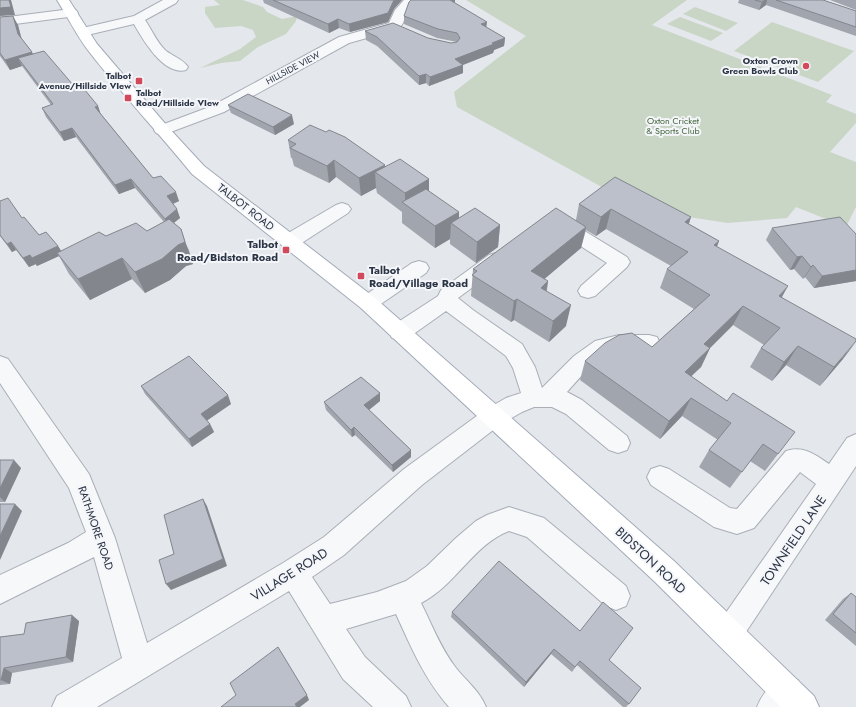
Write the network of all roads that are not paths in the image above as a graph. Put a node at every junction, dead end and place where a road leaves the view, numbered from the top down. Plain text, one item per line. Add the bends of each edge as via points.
1 (172, 0) edge
2 (413, 0) edge
3 (67, 7) edge
4 (138, 19) junction
5 (0, 22) edge
6 (83, 32) junction
7 (181, 67) dead end
8 (162, 130) junction
9 (342, 209) dead end
10 (539, 228) edge
11 (290, 241) junction
12 (509, 250) edge
13 (418, 268) dead end
14 (588, 291) dead end
15 (447, 300) junction
16 (368, 303) junction
17 (400, 332) junction
18 (649, 343) edge
19 (1, 369) edge
20 (541, 398) junction
21 (493, 417) junction
22 (618, 442) dead end
23 (856, 445) edge
24 (660, 477) dead end
25 (832, 481) junction
26 (102, 538) junction
27 (293, 573) junction
28 (0, 590) edge
29 (616, 596) dead end
30 (403, 597) junction
31 (324, 620) junction
32 (728, 634) junction
33 (139, 665) junction
34 (788, 702) edge
35 (68, 707) edge
36 (395, 707) edge
37 (470, 707) edge

1 - 4 street
2 - 8 street, HILLSIDE VIEW via 402,8 397,23 401,28 344,40 218,109
3 - 5 street
3 - 6 main road, TALBOT ROAD
4 - 6 street
4 - 7 street via 160,53
6 - 8 main road, TALBOT ROAD
8 - 11 main road, TALBOT ROAD via 198,170
9 - 11 street
10 - 14 street via 552,219 620,262
11 - 16 main road, TALBOT ROAD
12 - 15 street via 454,290 448,295
13 - 16 street
15 - 17 street
15 - 20 street via 514,350
16 - 17 main road, TALBOT ROAD
17 - 21 main road, TALBOT ROAD
18 - 20 street via 611,344 597,350
19 - 26 street, RATHMORE ROAD via 80,482
20 - 21 street, VILLAGE ROAD via 519,403
20 - 22 street via 563,400
21 - 27 street, VILLAGE ROAD via 413,477 334,546
21 - 32 main road, BIDSTON ROAD via 664,571
23 - 25 street, TOWNFIELD LANE
24 - 25 street via 733,522 745,519 794,459 806,462
25 - 32 street, TOWNFIELD LANE
26 - 28 street
26 - 33 street, RATHMORE ROAD
27 - 31 street
27 - 33 street, VILLAGE ROAD
29 - 30 street via 535,527 509,519 500,521 486,530 432,580
30 - 31 street
30 - 37 street via 445,679
31 - 36 street via 354,668
32 - 34 main road, BIDSTON ROAD
33 - 35 street, VILLAGE ROAD

